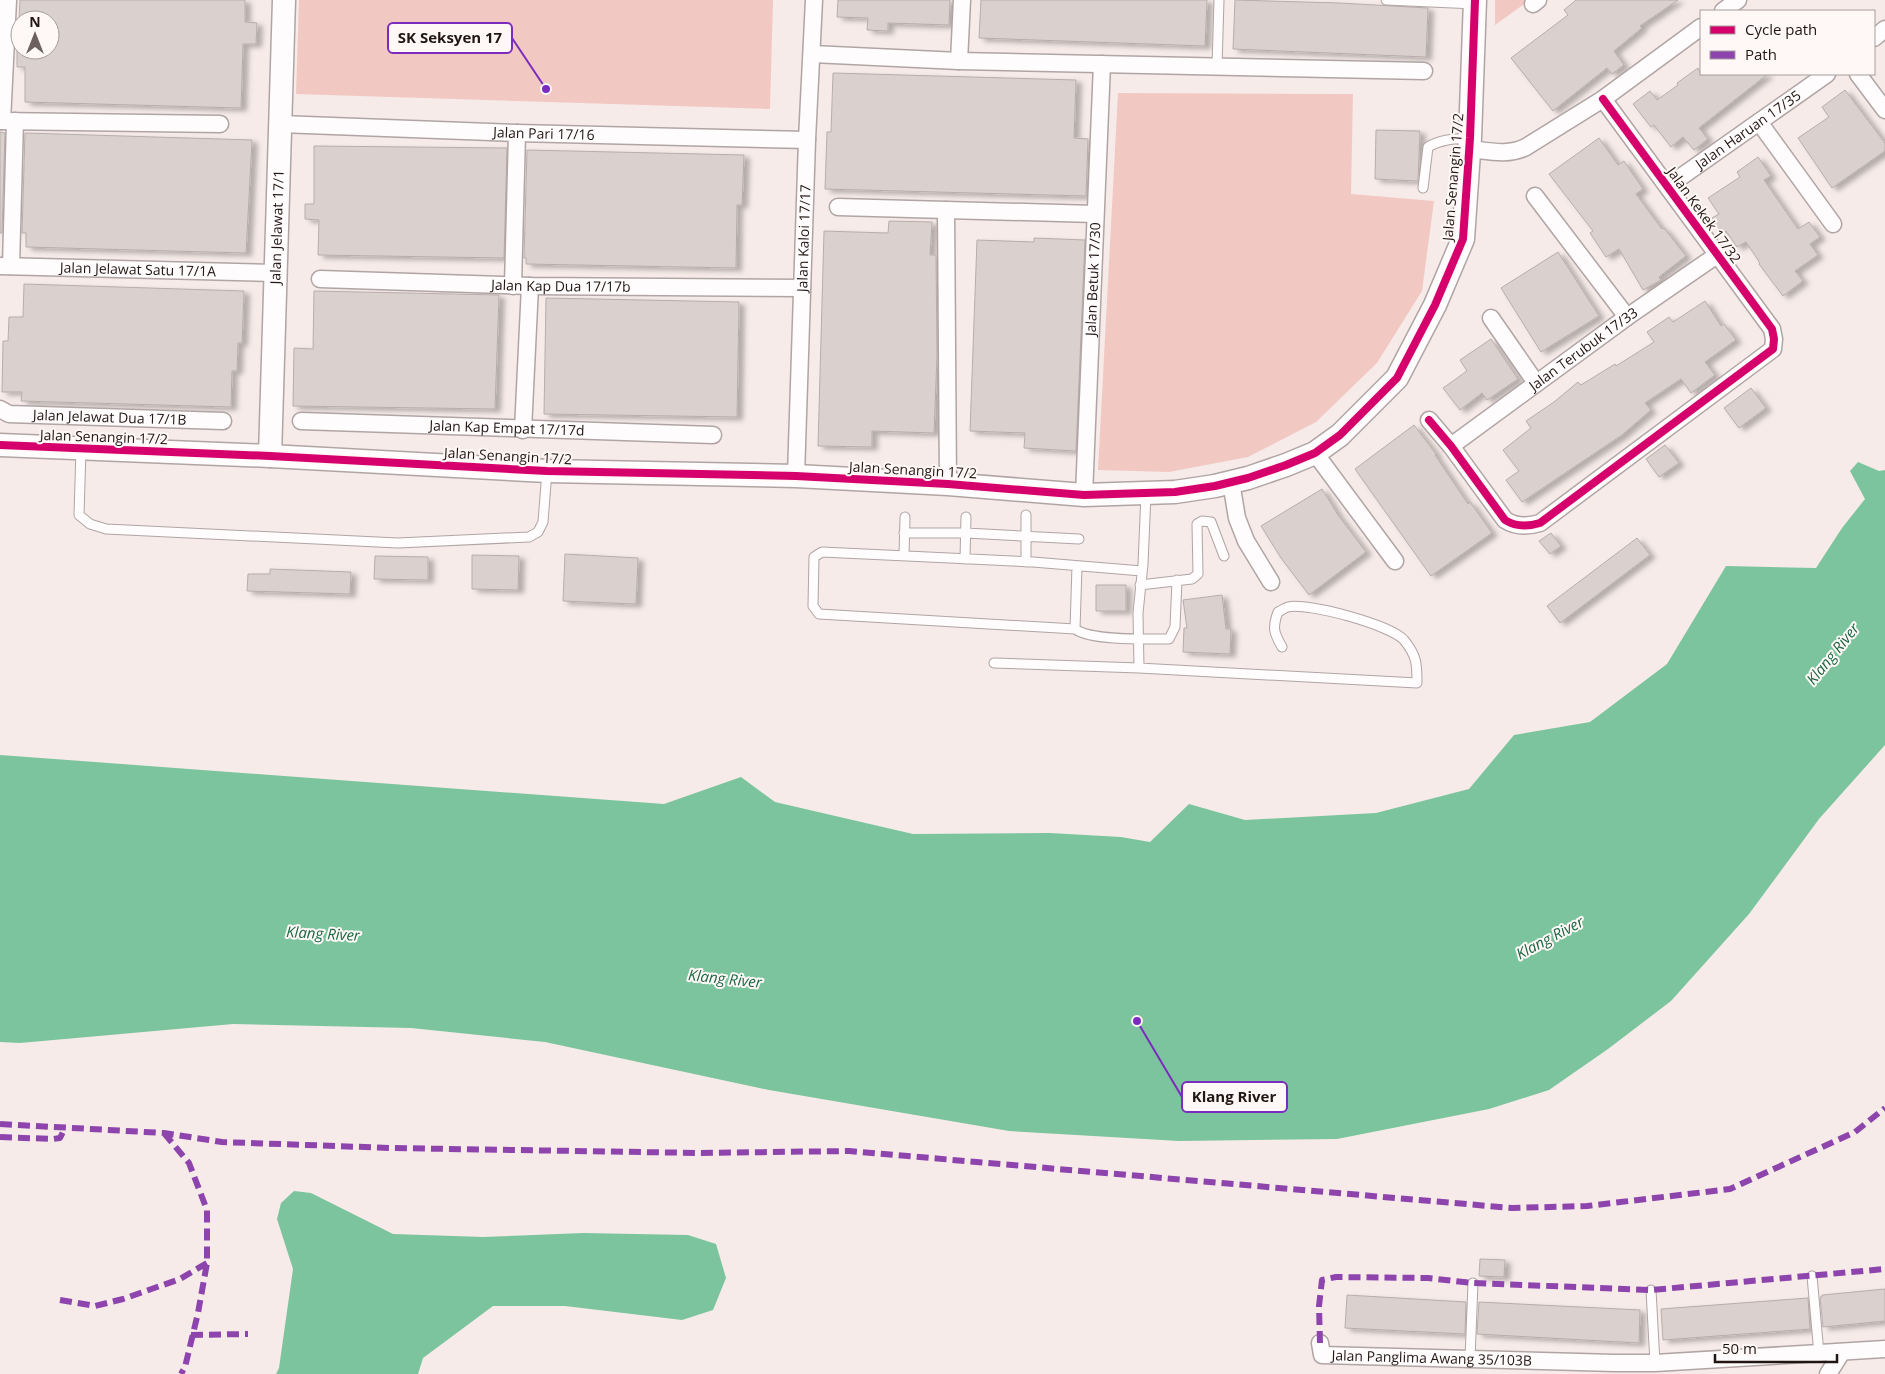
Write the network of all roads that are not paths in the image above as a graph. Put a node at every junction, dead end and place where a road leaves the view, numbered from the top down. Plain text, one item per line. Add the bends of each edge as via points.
1 (8, 0) edge
2 (284, 0) edge
3 (814, 0) edge
4 (962, 0) edge
5 (1220, 0) edge
6 (1386, 0) edge
7 (1738, 0) edge
8 (1475, 2) edge
9 (1723, 10) edge
10 (1700, 28) edge
11 (1885, 29) edge
12 (1875, 37) edge
13 (812, 54) junction
14 (959, 61) junction
15 (1102, 64) junction
16 (1217, 66) junction
17 (1424, 71) dead end
18 (1826, 75) edge
19 (1859, 75) edge
20 (1603, 99) junction
21 (1885, 110) edge
22 (6, 121) edge
23 (1759, 122) junction
24 (220, 124) dead end
25 (280, 124) junction
26 (517, 133) junction
27 (807, 140) junction
28 (1470, 143) junction
29 (1668, 186) junction
30 (1423, 188) dead end
31 (1535, 196) dead end
32 (838, 207) dead end
33 (946, 210) junction
34 (1095, 214) junction
35 (1833, 224) dead end
36 (1717, 255) junction
37 (5, 266) edge
38 (276, 273) junction
39 (320, 279) dead end
40 (513, 286) junction
41 (530, 286) junction
42 (802, 288) junction
43 (1627, 317) junction
44 (1491, 318) dead end
45 (1536, 384) junction
46 (0, 409) edge
47 (1429, 420) dead end
48 (223, 421) dead end
49 (301, 421) dead end
50 (523, 430) junction
51 (713, 435) dead end
52 (0, 446) edge
53 (1450, 446) junction
54 (81, 449) junction
55 (1315, 453) junction
56 (270, 456) junction
57 (548, 471) junction
58 (796, 476) junction
59 (1230, 482) junction
60 (948, 484) junction
61 (1146, 494) junction
62 (1084, 495) junction
63 (1026, 515) dead end
64 (905, 517) dead end
65 (966, 517) dead end
66 (904, 533) junction
67 (966, 533) junction
68 (1026, 535) junction
69 (1079, 538) dead end
70 (904, 556) junction
71 (1224, 556) dead end
72 (965, 558) junction
73 (1395, 561) dead end
74 (1026, 562) junction
75 (1077, 566) junction
76 (1142, 571) junction
77 (1177, 580) junction
78 (1271, 582) dead end
79 (1140, 585) junction
80 (1075, 628) junction
81 (1138, 640) junction
82 (1282, 647) dead end
83 (994, 663) dead end
84 (1139, 668) junction
85 (1812, 1276) dead end
86 (1473, 1283) dead end
87 (1651, 1290) dead end
88 (1320, 1343) dead end
89 (1885, 1349) edge
90 (1842, 1352) junction
91 (1819, 1354) junction
92 (1655, 1363) junction
93 (1470, 1367) edge
94 (1615, 1369) edge
95 (1828, 1374) edge

1 - 22 street
2 - 25 street, Jalan Jelawat 17/1
3 - 13 street, Jalan Kaloi 17/17
4 - 14 street
5 - 16 lane
6 - 8 lane
7 - 9 street
8 - 28 street, Jalan Senangin 17/2
10 - 20 street
11 - 12 street
13 - 14 street
13 - 27 street, Jalan Kaloi 17/17
14 - 15 street
15 - 16 street
15 - 34 street, Jalan Betuk 17/30
16 - 17 street
18 - 23 street, Jalan Haruan 17/35
19 - 21 street
20 - 28 street via 1516,152 1507,153
20 - 29 street, Jalan Kekek 17/32
22 - 24 street
22 - 37 street
23 - 29 street, Jalan Haruan 17/35
23 - 35 street
25 - 26 street, Jalan Pari 17/16
25 - 38 street, Jalan Jelawat 17/1
26 - 27 street, Jalan Pari 17/16
26 - 40 street
27 - 42 street, Jalan Kaloi 17/17
28 - 30 lane via 1445,140 1428,147
28 - 55 street, Jalan Senangin 17/2 via 1462,239 1435,305 1396,378 1340,435
29 - 36 street, Jalan Kekek 17/32
31 - 43 street
32 - 33 street
33 - 34 street
33 - 60 street
34 - 62 street, Jalan Betuk 17/30
36 - 43 street, Jalan Terubuk 17/33
36 - 53 street, Jalan Kekek 17/32 via 1772,329 1773,349 1540,523 1529,527 1513,525 1505,520
37 - 38 street, Jalan Jelawat Satu 17/1A
38 - 56 street, Jalan Jelawat 17/1
39 - 40 street, Jalan Kap Dua 17/17b
40 - 41 street, Jalan Kap Dua 17/17b
41 - 42 street, Jalan Kap Dua 17/17b
41 - 50 street
42 - 58 street, Jalan Kaloi 17/17
43 - 45 street, Jalan Terubuk 17/33
44 - 45 street
45 - 53 street, Jalan Terubuk 17/33
46 - 48 street, Jalan Jelawat Dua 17/1B via 9,414
47 - 53 street
49 - 50 street, Jalan Kap Empat 17/17d
50 - 51 street, Jalan Kap Empat 17/17d
52 - 54 street, Jalan Senangin 17/2
54 - 56 street, Jalan Senangin 17/2
54 - 57 lane via 80,515 90,524 106,529 398,543 529,537 538,532 542,522
55 - 59 street, Jalan Senangin 17/2
55 - 73 street
56 - 57 street, Jalan Senangin 17/2
57 - 58 street, Jalan Senangin 17/2
58 - 60 street, Jalan Senangin 17/2
59 - 61 street, Jalan Senangin 17/2
59 - 78 street via 1237,518 1246,541
60 - 62 street, Jalan Senangin 17/2
61 - 62 street, Jalan Senangin 17/2
61 - 76 lane
63 - 68 lane
64 - 66 lane
65 - 67 lane
66 - 67 lane
66 - 70 lane
67 - 68 lane
67 - 72 lane
68 - 69 lane
68 - 74 lane
70 - 72 lane
70 - 80 lane via 822,552 814,558 813,606 819,614 829,615
71 - 77 lane via 1211,522 1202,521 1197,524 1198,574 1192,579
72 - 74 lane
74 - 75 lane
75 - 76 lane
75 - 80 lane
76 - 79 lane
77 - 79 lane
77 - 81 lane via 1175,627 1170,638
79 - 81 lane
80 - 81 lane via 1090,635
81 - 84 lane
82 - 84 lane via 1274,630 1278,612 1289,607 1326,610 1380,626 1403,639 1416,659 1417,683
83 - 84 lane
85 - 91 lane
86 - 93 lane
87 - 92 lane
88 - 93 street, Jalan Panglima Awang 35/103B via 1322,1355
89 - 90 street, Jalan Panglima Awang 35/103B
90 - 91 street, Jalan Panglima Awang 35/103B
90 - 95 street
91 - 92 street, Jalan Panglima Awang 35/103B
92 - 94 street, Jalan Panglima Awang 35/103B
93 - 94 street, Jalan Panglima Awang 35/103B

